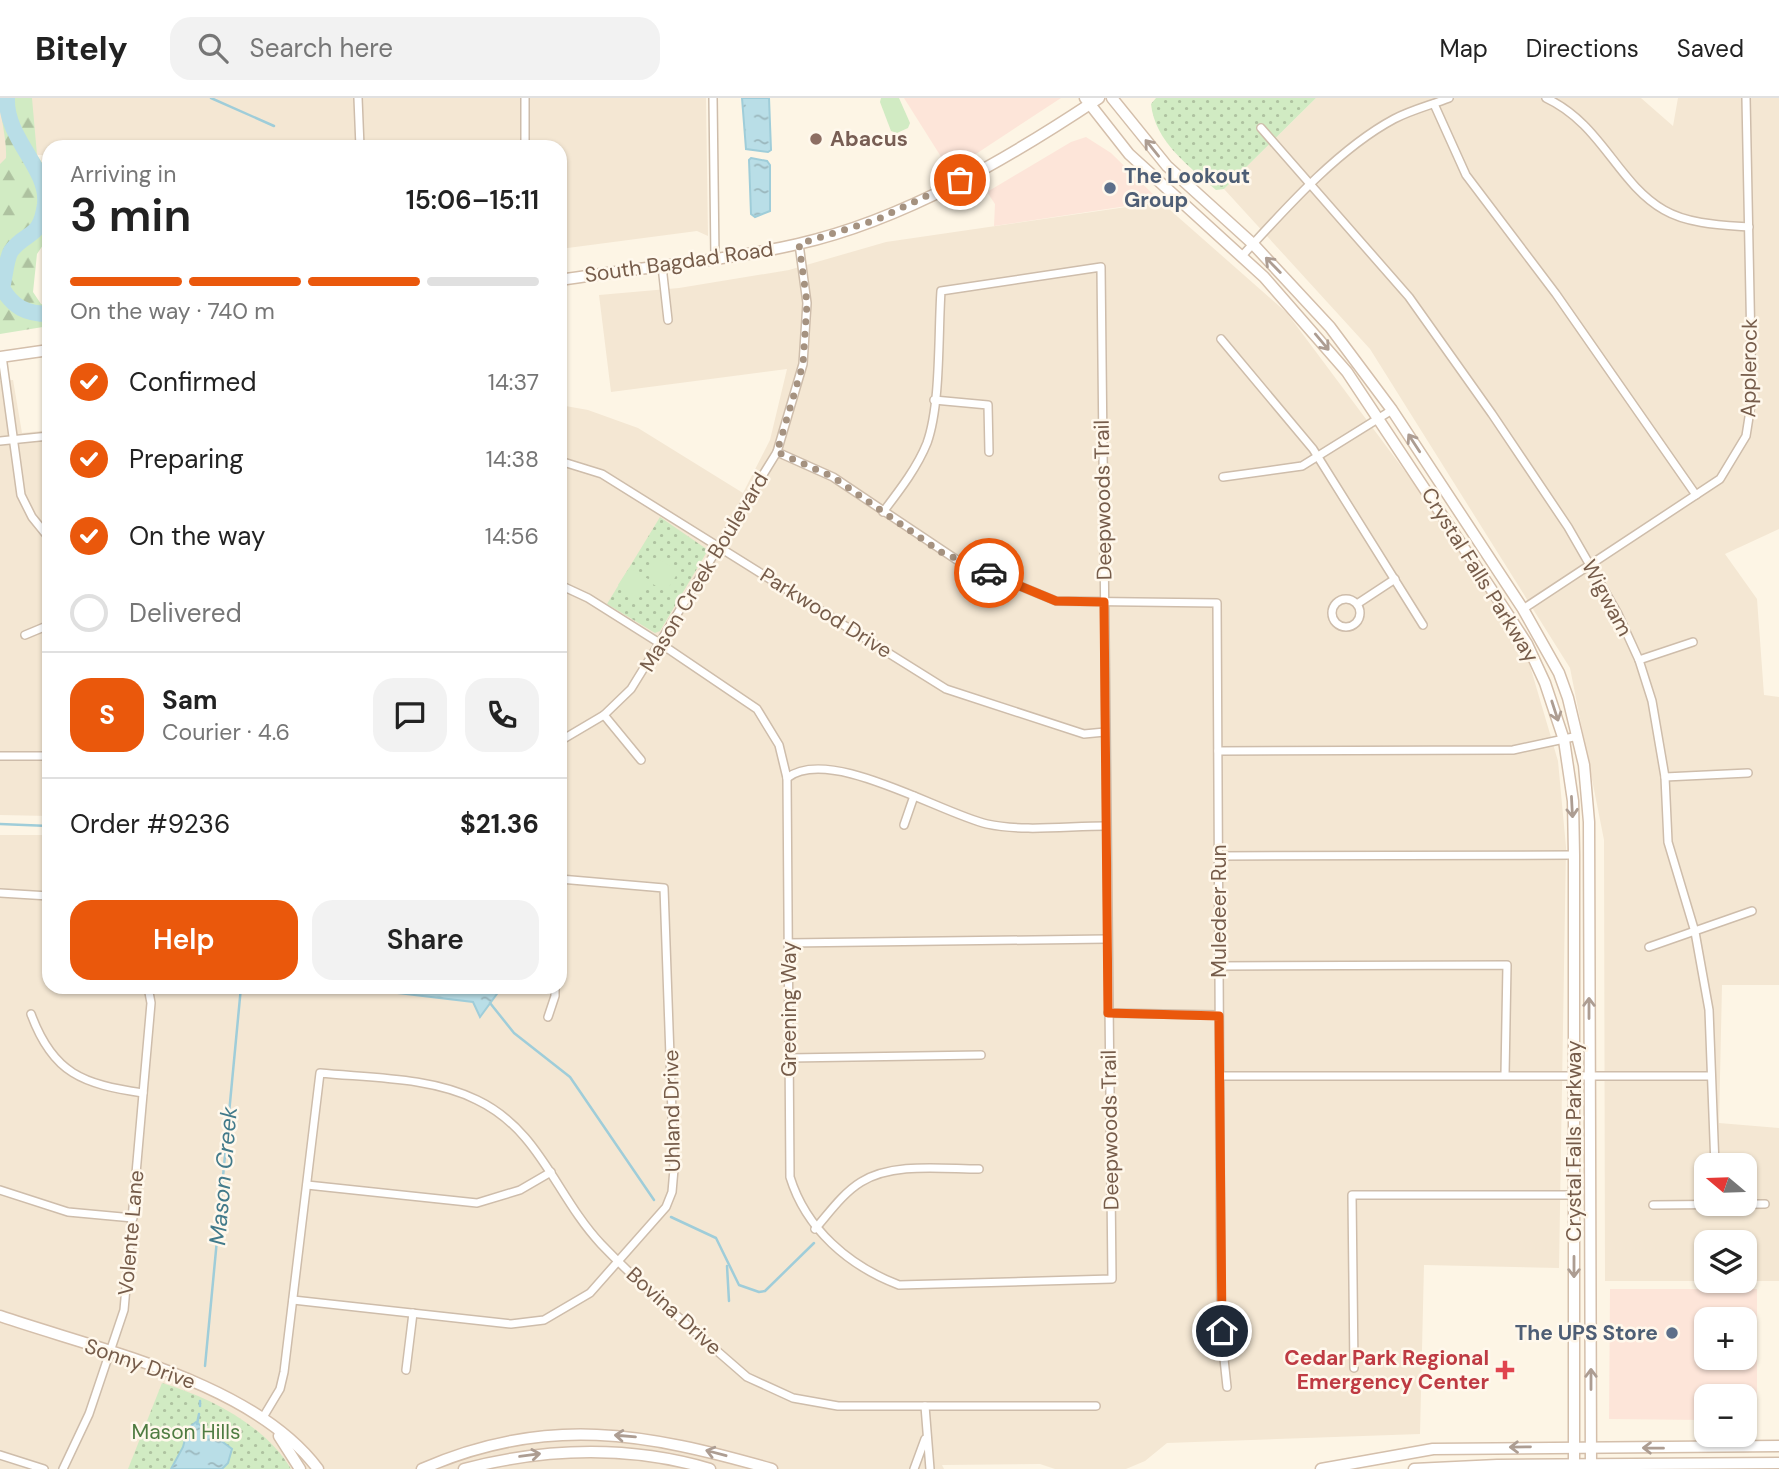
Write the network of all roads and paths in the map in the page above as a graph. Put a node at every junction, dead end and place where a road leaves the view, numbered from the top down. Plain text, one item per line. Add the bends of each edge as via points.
1 (358, 98) edge
2 (525, 98) edge
3 (713, 98) edge
4 (1099, 98) edge
5 (1112, 98) edge
6 (1449, 98) edge
7 (1546, 98) edge
8 (1746, 98) edge
9 (1088, 101) edge
10 (1434, 104) junction
11 (1261, 128) dead end
12 (360, 140) edge
13 (525, 140) edge
14 (1167, 166) junction
15 (1156, 179) junction
16 (1310, 187) junction
17 (1749, 227) junction
18 (799, 244) junction
19 (1253, 244) junction
20 (1242, 256) junction
21 (715, 258) junction
22 (662, 266) junction
23 (567, 279) edge
24 (668, 320) dead end
25 (1221, 339) dead end
26 (42, 351) edge
27 (1, 357) edge
28 (934, 400) junction
29 (1392, 410) junction
30 (1380, 417) junction
31 (42, 437) edge
32 (11, 440) junction
33 (0, 441) edge
34 (777, 452) junction
35 (989, 452) dead end
36 (1318, 457) junction
37 (567, 463) edge
38 (1223, 477) dead end
39 (1696, 495) junction
40 (883, 512) junction
41 (42, 529) edge
42 (721, 546) junction
43 (1590, 567) junction
44 (1395, 579) junction
45 (567, 588) edge
46 (1104, 602) junction
47 (1357, 604) junction
48 (1524, 609) junction
49 (1423, 625) dead end
50 (42, 628) edge
51 (24, 635) dead end
52 (1693, 642) dead end
53 (662, 644) junction
54 (1639, 660) junction
55 (604, 715) junction
56 (1105, 732) junction
57 (1578, 736) junction
58 (567, 737) edge
59 (1564, 740) junction
60 (1218, 751) junction
61 (0, 756) edge
62 (42, 756) edge
63 (641, 760) dead end
64 (1748, 773) dead end
65 (1665, 777) junction
66 (787, 778) junction
67 (914, 796) junction
68 (904, 825) dead end
69 (1106, 825) junction
70 (1574, 855) junction
71 (1218, 856) junction
72 (567, 880) edge
73 (0, 893) edge
74 (42, 896) edge
75 (1752, 911) dead end
76 (1695, 932) junction
77 (1107, 939) junction
78 (789, 943) junction
79 (1649, 947) dead end
80 (1219, 966) junction
81 (149, 994) edge
82 (555, 994) edge
83 (1108, 1013) junction
84 (31, 1014) dead end
85 (1219, 1016) junction
86 (548, 1017) dead end
87 (981, 1055) dead end
88 (789, 1058) junction
89 (1505, 1075) junction
90 (1220, 1076) junction
91 (1574, 1076) junction
92 (1589, 1076) junction
93 (1710, 1076) junction
94 (143, 1093) junction
95 (1714, 1153) edge
96 (979, 1169) dead end
97 (551, 1172) junction
98 (307, 1185) junction
99 (0, 1190) edge
100 (1574, 1195) junction
101 (1694, 1204) edge
102 (1757, 1204) edge
103 (1765, 1204) dead end
104 (1653, 1205) dead end
105 (133, 1218) junction
106 (816, 1229) junction
107 (619, 1261) junction
108 (1112, 1279) joint
109 (293, 1300) junction
110 (413, 1313) junction
111 (0, 1316) edge
112 (110, 1353) junction
113 (1354, 1368) dead end
114 (405, 1370) dead end
115 (1227, 1387) dead end
116 (925, 1406) junction
117 (1096, 1406) dead end
118 (262, 1419) junction
119 (273, 1427) junction
120 (925, 1438) junction
121 (1779, 1446) edge
122 (692, 1447) junction
123 (1575, 1447) junction
124 (1591, 1447) junction
125 (0, 1455) edge
126 (1779, 1463) edge
127 (687, 1466) edge
128 (1574, 1466) edge
129 (1591, 1466) edge
130 (44, 1469) edge
131 (63, 1469) edge
132 (300, 1469) edge
133 (318, 1469) edge
134 (422, 1469) edge
135 (464, 1469) edge
136 (710, 1469) edge
137 (772, 1469) edge
138 (914, 1469) edge
139 (930, 1469) edge
140 (1321, 1469) edge
141 (1414, 1469) edge

1 - 12 street
2 - 13 street
3 - 21 street
4 - 9 main road, South Bagdad Road
14 -> 5 main road, Crystal Falls Parkway
6 - 10 street
7 - 17 street via 1569,108 1634,184 1664,210 1709,224
8 - 17 street, Applerock
9 - 15 main road, Crystal Falls Parkway via 1129,154
9 - 18 main road, South Bagdad Road via 909,207
10 - 16 street via 1395,118 1370,134
10 - 39 street via 1465,175 1556,294
11 - 16 street, Wigwam
14 - 15 main road
14 - 19 main road, Crystal Falls Parkway
15 - 20 main road, Crystal Falls Parkway
16 - 19 street
16 - 43 street, Wigwam via 1409,297 1500,425
17 - 39 street, Applerock via 1750,417 1746,436 1720,479
18 - 21 main road, South Bagdad Road
18 - 34 street, Mason Creek Boulevard via 807,303 803,364
19 - 20 street
29 -> 19 main road, Crystal Falls Parkway via 1330,327
20 -> 30 main road, Crystal Falls Parkway via 1312,330
21 - 22 main road, South Bagdad Road
22 - 23 main road, South Bagdad Road
22 - 24 street
25 - 36 street
26 - 27 main road
27 - 32 street
28 - 35 street via 988,405
28 - 40 street via 923,452
28 - 46 street, Deepwoods Trail via 941,291 1101,267
29 - 30 street
48 -> 29 main road, Crystal Falls Parkway
30 - 36 street
30 -> 59 main road, Crystal Falls Parkway via 1527,644
31 - 32 street
32 - 33 street
32 - 41 street via 21,495
34 - 40 street via 833,477
34 - 42 street, Mason Creek Boulevard
36 - 38 street via 1274,472
36 - 44 street
37 - 42 street, Parkwood Drive via 602,474
39 - 43 street, Applerock
40 - 46 street via 949,556 1019,586 1056,601
42 - 53 street, Mason Creek Boulevard
42 - 56 street, Parkwood Drive via 946,689 1084,734
43 - 48 street, Applerock
43 - 54 street, Wigwam
44 - 47 street
44 - 49 street
45 - 53 street, Greening Way
46 - 56 street, Deepwoods Trail
46 - 60 street, Muledeer Run via 1217,603
47 - 47 street via 1340,600 1333,606 1333,620 1344,627 1353,625 1360,613
48 - 57 main road, Crystal Falls Parkway via 1559,673
50 - 51 street
52 - 54 street
53 - 55 street, Mason Creek Boulevard via 631,689
53 - 66 street, Greening Way via 757,709 779,745
54 - 65 street, Wigwam via 1652,701
55 - 58 street, Mason Creek Boulevard
55 - 63 street
56 - 69 street, Deepwoods Trail
57 - 59 street
92 -> 57 main road, Crystal Falls Parkway via 1589,822
59 - 60 street via 1513,750
59 -> 70 main road, Crystal Falls Parkway via 1573,801
60 - 71 street, Muledeer Run
61 - 62 street
64 - 65 street
65 - 76 street, Wigwam via 1668,842
66 - 67 street via 799,771 843,772
66 - 78 street, Greening Way
67 - 68 street
67 - 69 street via 998,825
69 - 77 street, Deepwoods Trail
70 - 71 street
70 - 91 main road, Crystal Falls Parkway
71 - 80 street, Muledeer Run
72 - 107 street, Uhland Drive via 664,888 672,1192 655,1223
73 - 74 street
75 - 76 street
76 - 79 street
76 - 93 street, Wigwam via 1709,1010
77 - 78 street
77 - 83 street, Deepwoods Trail
78 - 88 street, Greening Way
80 - 85 street, Muledeer Run
80 - 89 street via 1507,965
81 - 94 street, Volente Lane
82 - 86 street
83 - 85 street
83 - 108 street, Deepwoods Trail
84 - 94 street via 40,1040 54,1060 73,1075
85 - 90 street, Muledeer Run
87 - 88 street
88 - 106 street, Greening Way via 790,1177 798,1202
89 - 90 street
89 - 91 street
90 - 115 street, Muledeer Run via 1222,1331
91 - 92 street
91 - 100 main road, Crystal Falls Parkway
92 - 93 street
124 -> 92 main road, Crystal Falls Parkway
93 - 95 street, Wigwam
94 - 105 street, Volente Lane
96 - 106 street via 876,1175 848,1192
97 - 98 street via 520,1190 477,1203
97 - 98 street, Bovina Drive via 511,1121 476,1099 435,1086 320,1073
97 - 107 street, Bovina Drive via 584,1222
98 - 109 street
99 - 105 street via 68,1212
100 - 113 street via 1352,1195
100 -> 123 main road, Crystal Falls Parkway
101 - 104 street
102 - 103 street
105 - 112 street, Volente Lane via 124,1310
106 - 108 street, Greening Way via 872,1275 899,1285
107 - 110 street, Uhland Drive via 590,1293 544,1320 511,1324
107 - 116 street, Bovina Drive via 747,1377 769,1389 815,1404
109 - 110 street, Uhland Drive
109 - 118 street via 280,1389
110 - 114 street
111 - 112 main road, Sonny Drive
112 - 118 main road, Sonny Drive via 209,1388
112 - 131 street, Volente Lane
116 - 117 street, Bovina Drive
116 - 120 street
118 - 119 main road, Sonny Drive
119 - 132 main road, Sonny Drive
119 - 133 main road, Sonny Drive
120 - 138 street
120 - 139 street
121 -> 124 main road
122 - 127 street
122 -> 134 main road via 629,1436 557,1434 470,1450
137 -> 122 main road
123 - 124 main road
123 - 128 main road, Crystal Falls Parkway
123 -> 140 main road via 1433,1449
124 - 129 main road, Crystal Falls Parkway
125 - 130 street
126 - 129 main road
135 -> 127 main road via 549,1452 593,1451
127 - 136 main road
128 - 129 main road
128 - 141 main road

